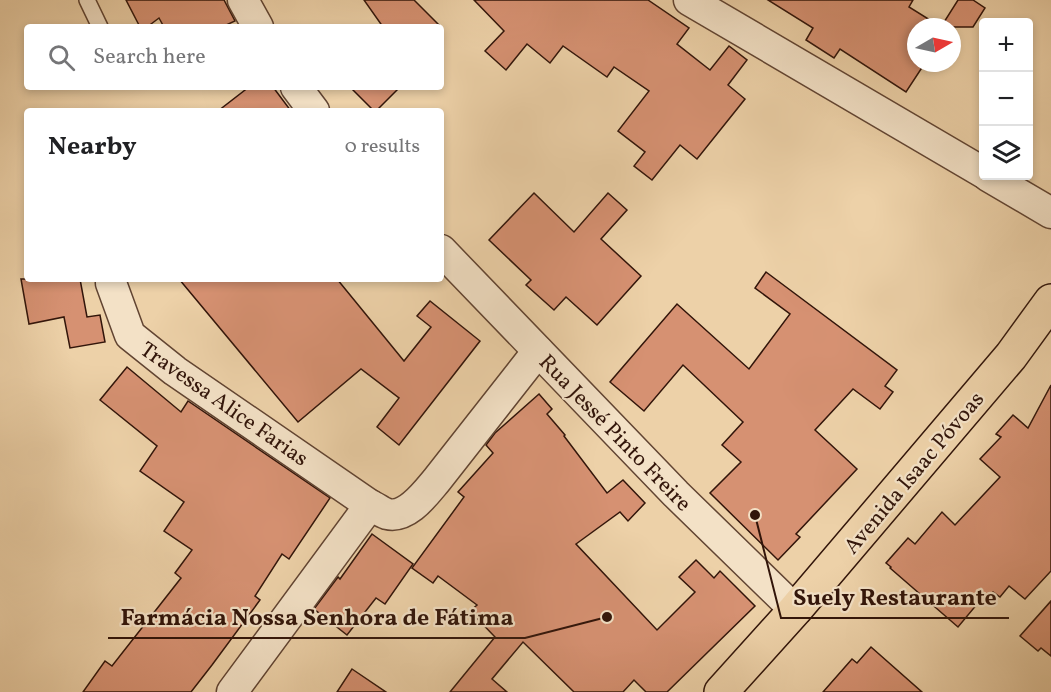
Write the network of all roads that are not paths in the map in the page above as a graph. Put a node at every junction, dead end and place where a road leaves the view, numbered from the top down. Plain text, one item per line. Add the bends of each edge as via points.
1 (87, 0) edge
2 (243, 0) edge
3 (689, 0) edge
4 (99, 24) edge
5 (256, 24) edge
6 (298, 90) edge
7 (312, 108) edge
8 (979, 170) edge
9 (995, 180) edge
10 (1051, 213) edge
11 (444, 253) edge
12 (111, 282) edge
13 (1051, 300) edge
14 (538, 351) junction
15 (370, 505) junction
16 (795, 610) junction
17 (232, 692) edge
18 (722, 692) edge

1 - 4 lane
2 - 5 street
3 - 8 street
6 - 7 street
9 - 10 street
11 - 14 street, Rua Jessé Pinto Freire
12 - 15 street, Travessa Alice Farias via 130,335 138,342
13 - 16 main road, Avenida Isaac Póvoas via 1011,356
14 - 15 street, Travessa Alice Farias via 419,501 404,512 388,514
14 - 16 street, Rua Jessé Pinto Freire
15 - 17 street
16 - 18 main road, Avenida Isaac Póvoas

